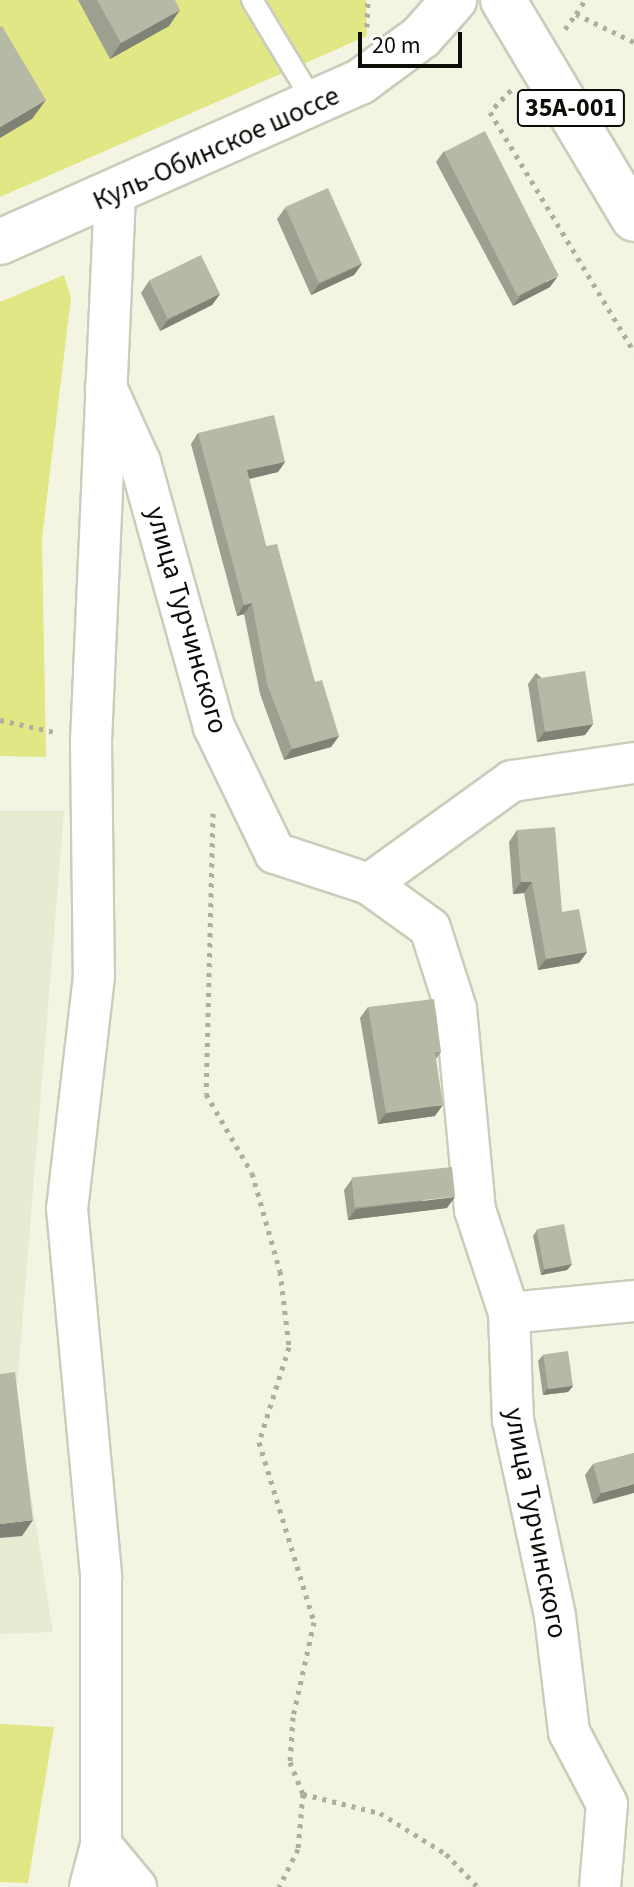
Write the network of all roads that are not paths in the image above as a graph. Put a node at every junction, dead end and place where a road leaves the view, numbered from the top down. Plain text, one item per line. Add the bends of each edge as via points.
1 (252, 0) edge
2 (454, 0) edge
3 (503, 0) edge
4 (528, 0) edge
5 (316, 106) junction
6 (634, 178) edge
7 (115, 194) junction
8 (634, 219) edge
9 (0, 242) edge
10 (103, 379) junction
11 (634, 763) edge
12 (369, 884) junction
13 (634, 1301) edge
14 (509, 1313) junction
15 (101, 1845) junction
16 (90, 1887) edge
17 (136, 1887) edge
18 (600, 1887) edge

1 - 5 lane
2 - 5 main road, Куль-Обинское шоссе via 397,58
3 - 8 main road, 35А-001
4 - 6 main road, 35А-001
5 - 7 main road, Куль-Обинское шоссе
7 - 9 main road, Куль-Обинское шоссе
7 - 10 street, улица Турчинского
10 - 12 street, улица Турчинского via 140,462 214,727 275,853
10 - 15 street, улица Турчинского via 91,741 94,976 67,1208 101,1577
11 - 12 street via 512,781
12 - 14 street, улица Турчинского via 430,928 435,941 456,1009 475,1210
13 - 14 street
14 - 18 street, улица Турчинского via 513,1420 555,1616 569,1732 607,1804
15 - 16 street, улица Турчинского
15 - 17 street

